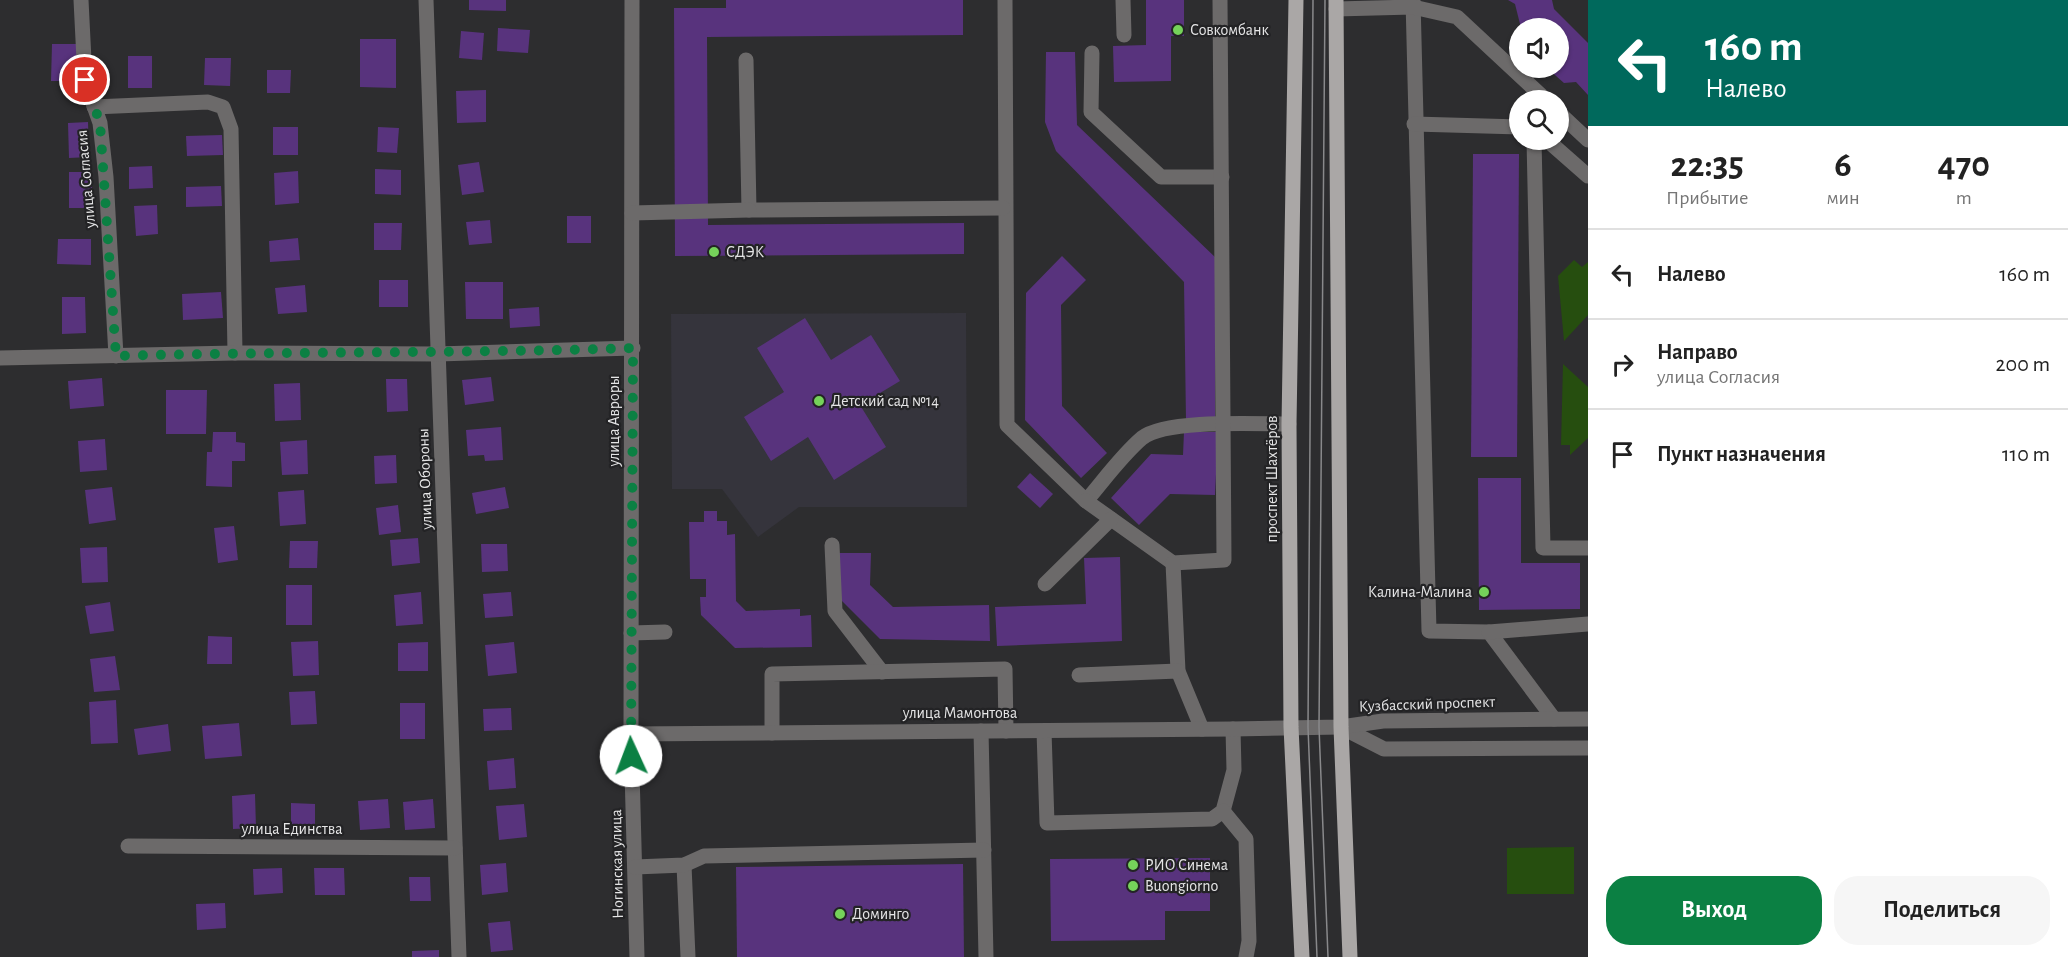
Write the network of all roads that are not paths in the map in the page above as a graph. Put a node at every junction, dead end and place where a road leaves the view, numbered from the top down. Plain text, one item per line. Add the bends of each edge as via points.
1 (81, 0) edge
2 (426, 0) edge
3 (632, 0) edge
4 (1005, 0) edge
5 (1123, 0) edge
6 (1220, 0) edge
7 (1296, 0) edge
8 (1336, 4) edge
9 (1413, 4) edge
10 (1124, 35) dead end
11 (1092, 53) dead end
12 (746, 60) dead end
13 (1535, 90) edge
14 (94, 107) junction
15 (1569, 122) edge
16 (1414, 124) junction
17 (1509, 127) edge
18 (1588, 140) edge
19 (1534, 150) edge
20 (1560, 150) edge
21 (1586, 170) edge
22 (1222, 177) junction
23 (1004, 208) junction
24 (749, 210) junction
25 (632, 213) junction
26 (633, 348) junction
27 (235, 353) junction
28 (438, 354) junction
29 (116, 356) junction
30 (0, 358) edge
31 (1224, 424) junction
32 (1289, 424) junction
33 (1086, 501) junction
34 (1111, 519) junction
35 (832, 545) dead end
36 (1588, 548) edge
37 (1173, 562) junction
38 (1045, 584) dead end
39 (1588, 624) edge
40 (665, 632) dead end
41 (1489, 632) junction
42 (631, 633) junction
43 (1178, 671) junction
44 (882, 672) junction
45 (1079, 675) dead end
46 (1554, 719) junction
47 (1588, 719) edge
48 (1291, 727) junction
49 (1341, 727) junction
50 (1202, 729) junction
51 (1233, 729) junction
52 (1044, 730) junction
53 (981, 731) junction
54 (1006, 731) junction
55 (772, 733) junction
56 (630, 734) junction
57 (1588, 748) edge
58 (1223, 811) junction
59 (129, 846) dead end
60 (455, 848) junction
61 (984, 850) junction
62 (684, 866) junction
63 (635, 867) junction
64 (459, 957) edge
65 (637, 957) edge
66 (688, 957) edge
67 (986, 957) edge
68 (1246, 957) edge
69 (1302, 957) edge
70 (1350, 957) edge

1 - 14 street, улица Согласия via 85,80
2 - 28 street, улица Обороны
3 - 25 street, улица Авроры
4 - 23 street
5 - 10 street
6 - 22 street
7 - 32 main road, проспект Шахтёров
8 - 9 street
8 - 49 main road
9 - 13 street via 1457,17
9 - 16 street
11 - 22 street via 1091,111 1161,177
12 - 24 street
14 - 27 street via 208,102 223,107 231,129
14 - 29 street, улица Согласия via 100,123 106,177
15 - 18 street
16 - 17 street
16 - 41 street via 1429,631
19 - 36 street via 1543,548
20 - 21 street
22 - 31 street
23 - 24 street
23 - 33 street via 1006,425
24 - 25 street
25 - 26 street, улица Авроры
26 - 28 street
26 - 42 street, улица Авроры
27 - 28 street
27 - 29 street
28 - 60 street, улица Обороны
29 - 30 street
31 - 32 street
31 - 33 street via 1157,429 1143,438
31 - 37 street via 1224,560
32 - 48 main road, проспект Шахтёров
33 - 34 street
34 - 37 street
34 - 38 street
35 - 44 street via 835,611
37 - 43 street
39 - 41 street
40 - 42 street
41 - 46 street
42 - 56 street, улица Авроры
43 - 45 street
43 - 50 street
44 - 54 street via 1005,669
44 - 55 street via 772,674
46 - 47 street, Кузбасский проспект
46 - 49 street, Кузбасский проспект via 1383,721
48 - 49 street, улица Мамонтова
48 - 51 street, улица Мамонтова
48 - 69 main road, проспект Шахтёров
49 - 57 street, Кузбасский проспект via 1384,750
49 - 70 main road
50 - 51 street, улица Мамонтова
50 - 52 street, улица Мамонтова
51 - 58 street via 1234,770
52 - 54 street, улица Мамонтова
52 - 58 street via 1047,823 1212,819
53 - 54 street, улица Мамонтова
53 - 55 street, улица Мамонтова
53 - 61 street
55 - 56 street, улица Мамонтова
56 - 63 street, Ногинская улица
58 - 68 street via 1246,839
59 - 60 street, улица Единства
60 - 64 street, улица Обороны
61 - 62 street via 704,856
61 - 67 street
62 - 63 street
62 - 66 street
63 - 65 street, Ногинская улица

